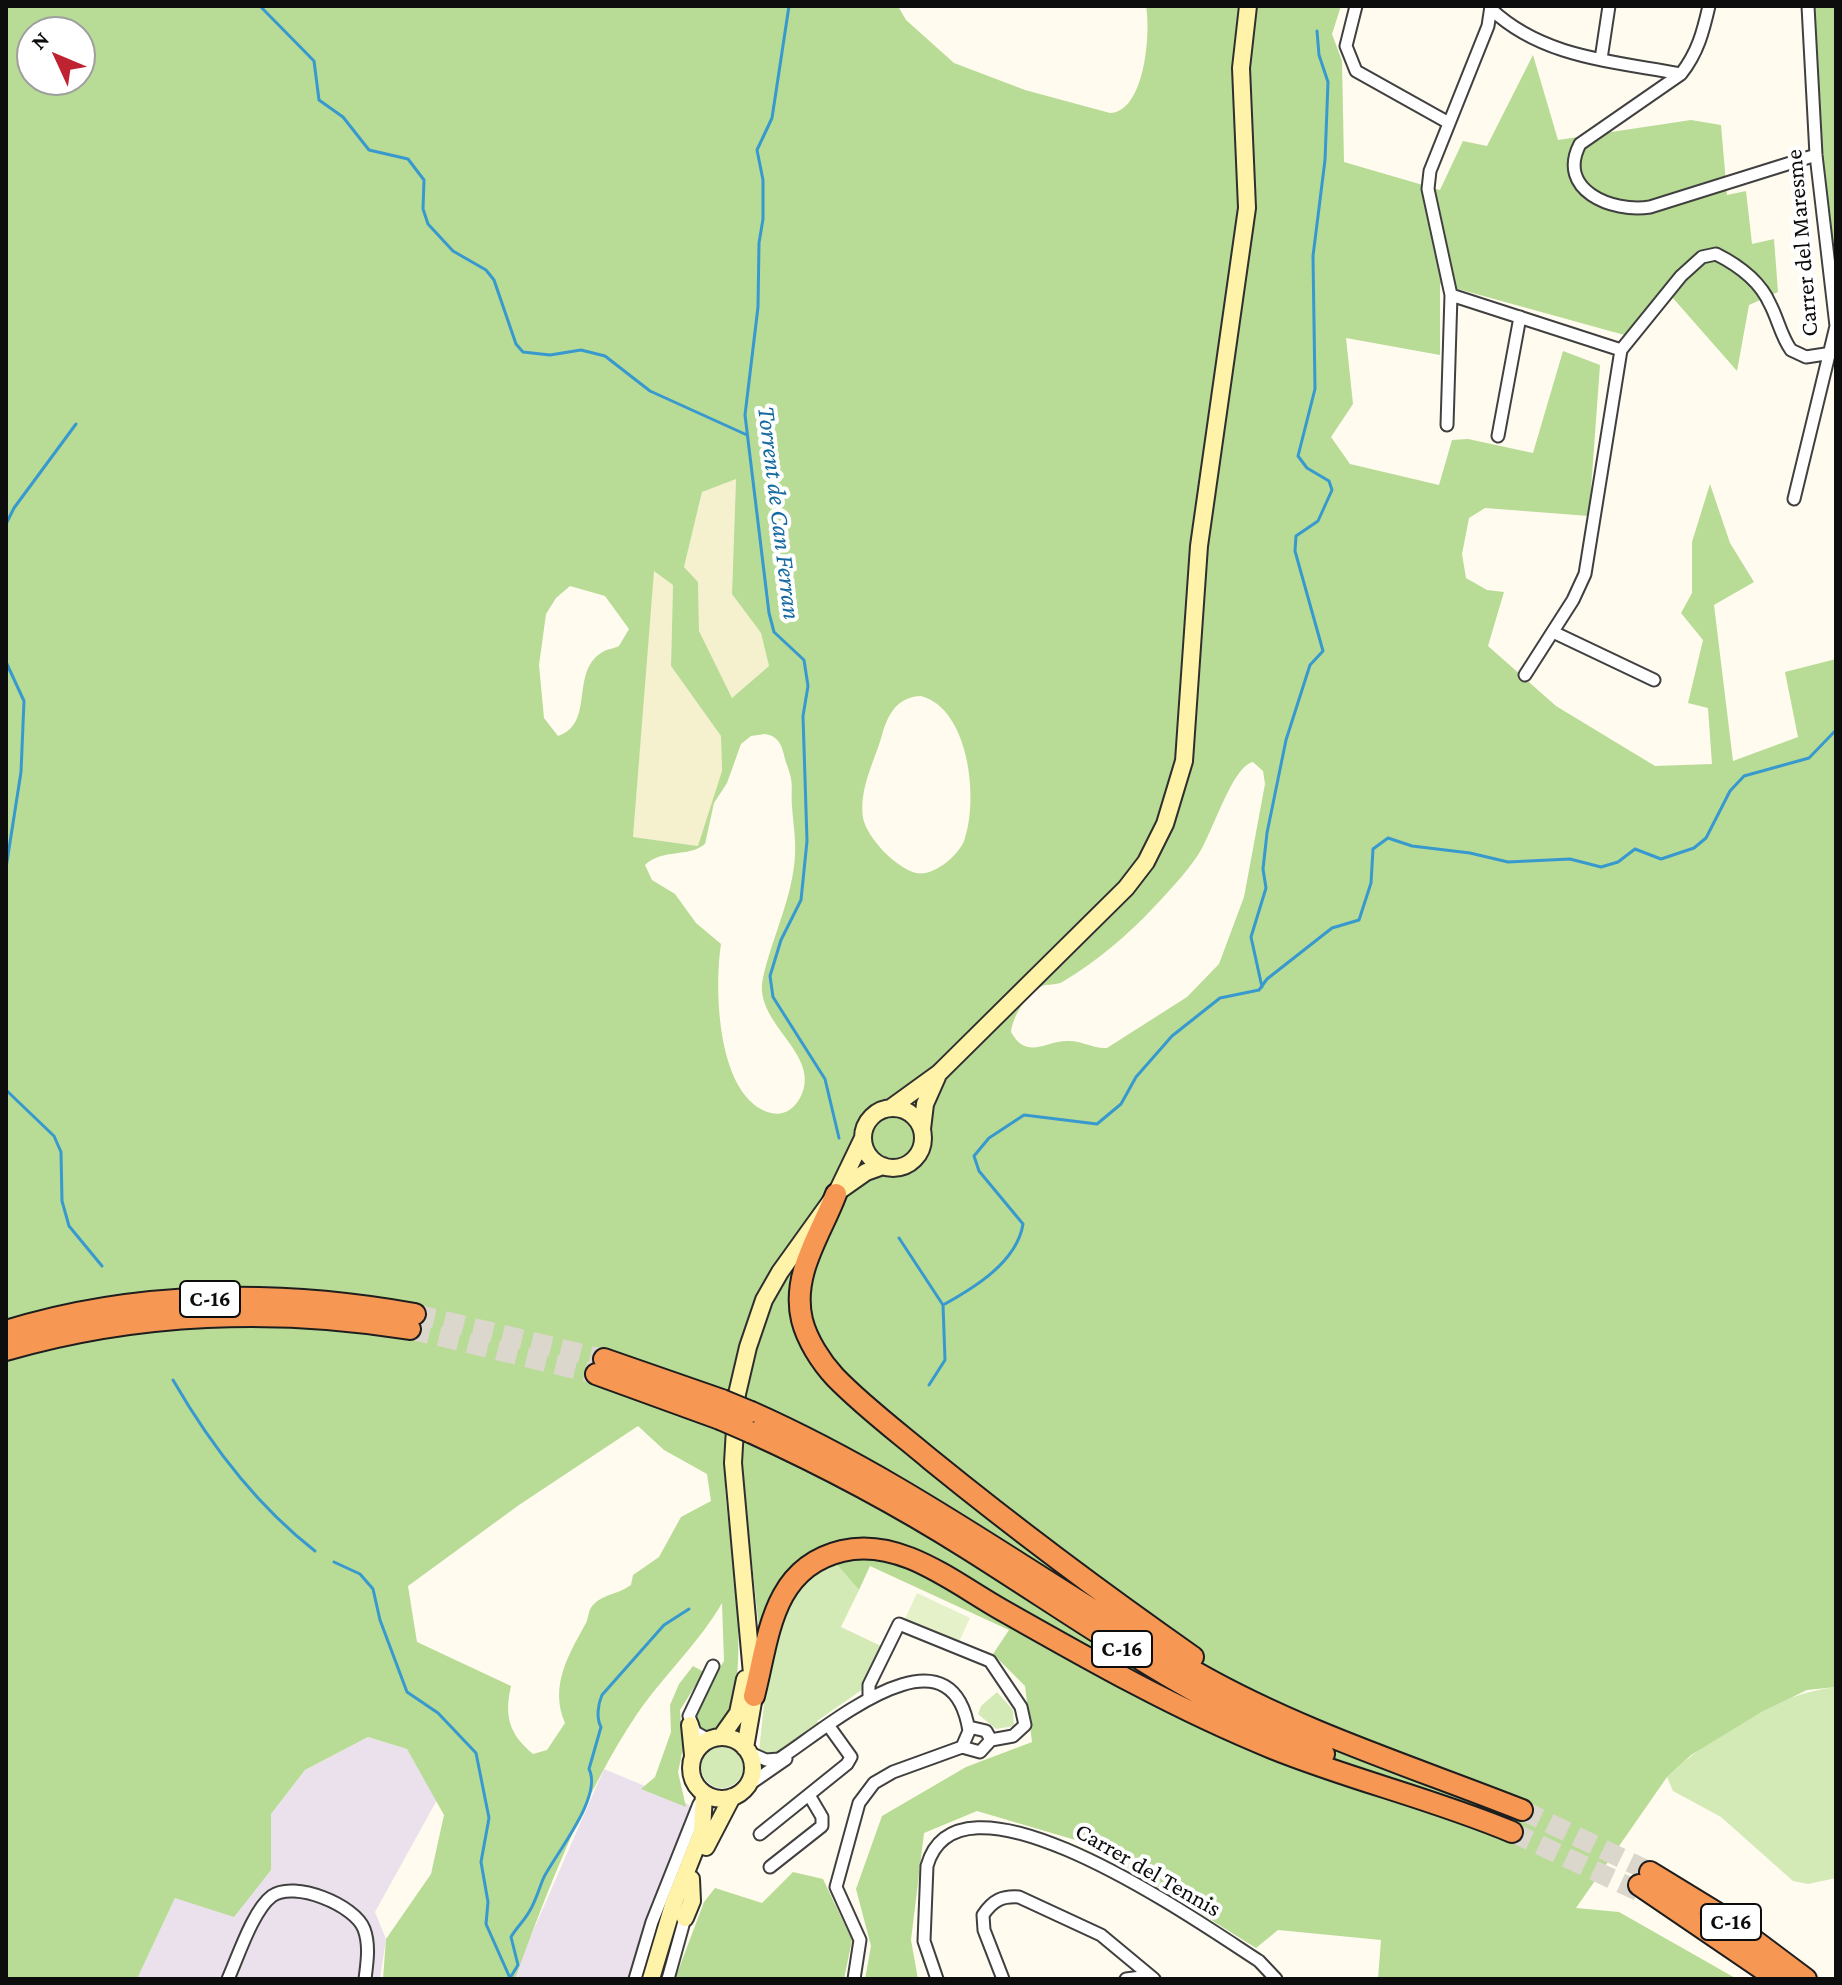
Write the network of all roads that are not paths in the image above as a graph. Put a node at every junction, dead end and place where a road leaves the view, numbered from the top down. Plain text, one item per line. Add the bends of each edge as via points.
1 (1248, 6) edge
2 (1356, 6) edge
3 (1609, 6) edge
4 (1709, 6) edge
5 (1808, 6) edge
6 (1491, 8) edge
7 (1601, 59) junction
8 (1681, 74) junction
9 (1449, 123) junction
10 (1816, 155) junction
11 (1451, 295) junction
12 (1520, 317) junction
13 (1621, 350) junction
14 (1832, 353) junction
15 (1447, 425) dead end
16 (1498, 436) dead end
17 (1794, 499) dead end
18 (1553, 632) junction
19 (1525, 675) dead end
20 (1654, 680) dead end
21 (939, 1073) junction
22 (892, 1107) junction
23 (922, 1129) junction
24 (862, 1140) junction
25 (883, 1166) junction
26 (836, 1194) junction
27 (6, 1331) edge
28 (6, 1350) edge
29 (600, 1366) tunnel mouth
30 (750, 1422) junction
31 (749, 1658) junction
32 (713, 1666) dead end
33 (1243, 1695) junction
34 (754, 1696) junction
35 (869, 1698) junction
36 (690, 1725) junction
37 (828, 1725) junction
38 (969, 1727) junction
39 (715, 1738) junction
40 (991, 1740) junction
41 (798, 1747) junction
42 (962, 1747) junction
43 (747, 1750) junction
44 (693, 1755) junction
45 (747, 1786) junction
46 (702, 1790) junction
47 (809, 1795) junction
48 (732, 1797) junction
49 (1517, 1823) junction
50 (760, 1834) dead end
51 (770, 1867) dead end
52 (691, 1879) junction
53 (685, 1918) joint
54 (668, 1924) junction
55 (1151, 1977) edge
56 (228, 1979) edge
57 (365, 1979) edge
58 (635, 1979) edge
59 (651, 1979) edge
60 (668, 1979) edge
61 (854, 1979) edge
62 (937, 1979) edge
63 (1003, 1979) edge
64 (1126, 1979) edge
65 (1276, 1979) edge
66 (1777, 1979) edge
67 (1806, 1979) edge

1 - 21 main road via 1241,68 1247,208 1199,546 1181,777 1159,837 1136,875
2 - 9 street via 1346,46 1356,71
3 - 7 street
4 - 8 street via 1700,44
5 - 10 street, Carrer del Maresme
6 - 7 street via 1536,42
6 - 9 street
7 - 8 street
8 - 10 street via 1580,144 1574,157 1576,175 1590,194 1614,208 1650,207
9 - 11 street via 1428,189
10 - 14 street, Carrer del Maresme via 1836,326
11 - 12 street
11 - 15 street
12 - 13 street
12 - 16 street
13 - 14 street, Carrer del Maresme via 1681,276 1702,257 1716,254 1757,284 1791,350 1806,357
13 - 18 street, Carrer del Maresme via 1585,574
14 - 17 street
18 - 19 street, Carrer del Maresme
18 - 20 street
21 - 22 main road
21 - 23 main road via 925,1104
22 - 23 main road via 909,1112
22 - 24 main road via 868,1120
23 - 25 main road via 922,1147 915,1159 901,1167
24 - 25 main road via 868,1155
24 - 26 main road
25 - 26 main road
26 - 31 main road via 764,1300 737,1394 733,1463
26 - 33 highway via 800,1290 802,1320 817,1355 834,1376 987,1506
27 - 28 highway, C-16 via 95,1311 210,1299 300,1298 413,1321 213,1317 101,1328
29 - 30 highway, C-16, bridge
30 - 33 highway, C-16 via 907,1490 1153,1647
30 - 49 highway, C-16 via 913,1515 1212,1702 1314,1750
31 - 34 main road
31 - 39 main road via 738,1713
32 - 36 street via 691,1708
33 - 49 highway, C-16
34 - 43 main road
34 - 49 highway via 768,1630 786,1587 825,1556 882,1549 925,1566 1187,1711 1317,1765
35 - 37 street
35 - 38 street via 919,1681 936,1681 955,1693
35 - 40 street via 869,1685 899,1624 990,1661 1001,1673 1025,1725 1013,1736
36 - 39 street via 699,1737
36 - 44 main road
37 - 41 street
37 - 47 street via 851,1757
38 - 40 street via 986,1731
38 - 42 street
39 - 43 main road via 732,1738
39 - 44 main road
40 - 42 street via 980,1752
41 - 43 street via 772,1760
41 - 45 street
42 - 61 street via 880,1779 859,1803 836,1887 860,1940
43 - 45 main road via 753,1769
44 - 46 main road via 692,1775
45 - 48 main road
46 - 48 main road via 718,1798
46 - 54 main road via 702,1832
46 - 58 street
47 - 50 street
47 - 51 street via 822,1826
48 - 52 main road
52 - 53 main road via 692,1901
52 - 54 main road
53 - 60 street
54 - 59 main road
55 - 63 street via 1101,1935 1008,1896 983,1915
55 - 64 street
56 - 57 street via 262,1907 274,1895 292,1889 350,1912 364,1927
62 - 65 street, Carrer del Tennis via 924,1941 927,1866 942,1839 969,1828 1046,1839 1084,1854 1248,1954
66 - 67 highway, C-16 via 1642,1883 1722,1916

